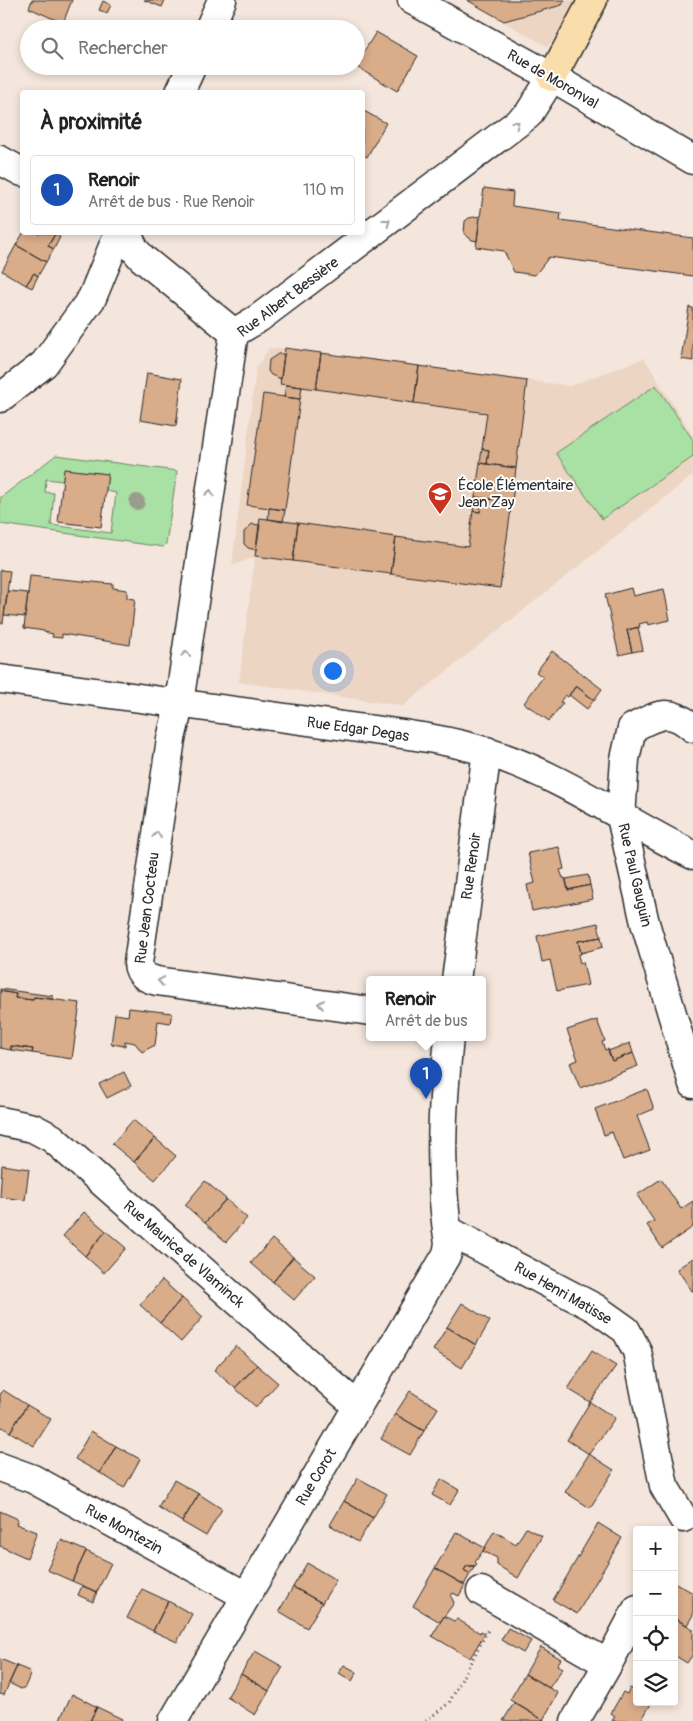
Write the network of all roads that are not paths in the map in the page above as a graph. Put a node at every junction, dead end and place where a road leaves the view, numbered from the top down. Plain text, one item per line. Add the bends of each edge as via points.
1 (222, 0) edge
2 (412, 0) edge
3 (593, 0) edge
4 (213, 20) edge
5 (188, 75) edge
6 (552, 77) junction
7 (181, 90) edge
8 (0, 160) edge
9 (693, 160) edge
10 (20, 171) edge
11 (117, 235) edge
12 (128, 235) edge
13 (234, 333) junction
14 (0, 398) edge
15 (0, 680) edge
16 (179, 702) junction
17 (693, 728) edge
18 (487, 751) junction
19 (621, 817) junction
20 (693, 855) edge
21 (457, 976) edge
22 (366, 1010) edge
23 (449, 1041) edge
24 (693, 1084) edge
25 (0, 1121) edge
26 (447, 1230) junction
27 (358, 1406) junction
28 (0, 1468) edge
29 (683, 1524) edge
30 (246, 1596) junction
31 (492, 1597) road end
32 (633, 1616) edge
33 (608, 1664) junction
34 (173, 1721) edge
35 (575, 1721) edge

1 - 4 street
2 - 6 street, Rue de Moronval
3 - 6 main road
5 - 7 street
6 - 9 street, Rue de Moronval
13 -> 6 street, Rue Albert Bessière via 259,318 528,115
8 - 10 street
11 - 14 street via 87,305 44,364
12 - 13 street via 142,258
16 -> 13 street, Rue Albert Bessière
15 - 16 street, Rue Edgar Degas
16 - 18 street, Rue Edgar Degas via 442,741
22 -> 16 street, Rue Jean Cocteau via 157,981 145,977 139,970 169,749
17 - 19 street, Rue Paul Gauguin via 680,717 659,715 632,728 625,759
18 - 19 street, Rue Edgar Degas via 560,780
18 - 21 street, Rue Renoir
19 - 20 street, Rue Edgar Degas
19 - 24 street, Rue Paul Gauguin via 646,923
23 - 26 street via 442,1142
25 - 27 street, Rue Maurice de Vlaminck via 33,1128 52,1138
26 - 27 street, Rue Corot via 450,1244 447,1254
26 - 29 street, Rue Henri Matisse via 595,1308 626,1330 637,1351 664,1486
27 - 30 street, Rue Corot
28 - 30 street, Rue Montezin via 33,1479
30 - 34 street, Rue Corot
31 - 33 street
32 - 33 street
33 - 35 street

